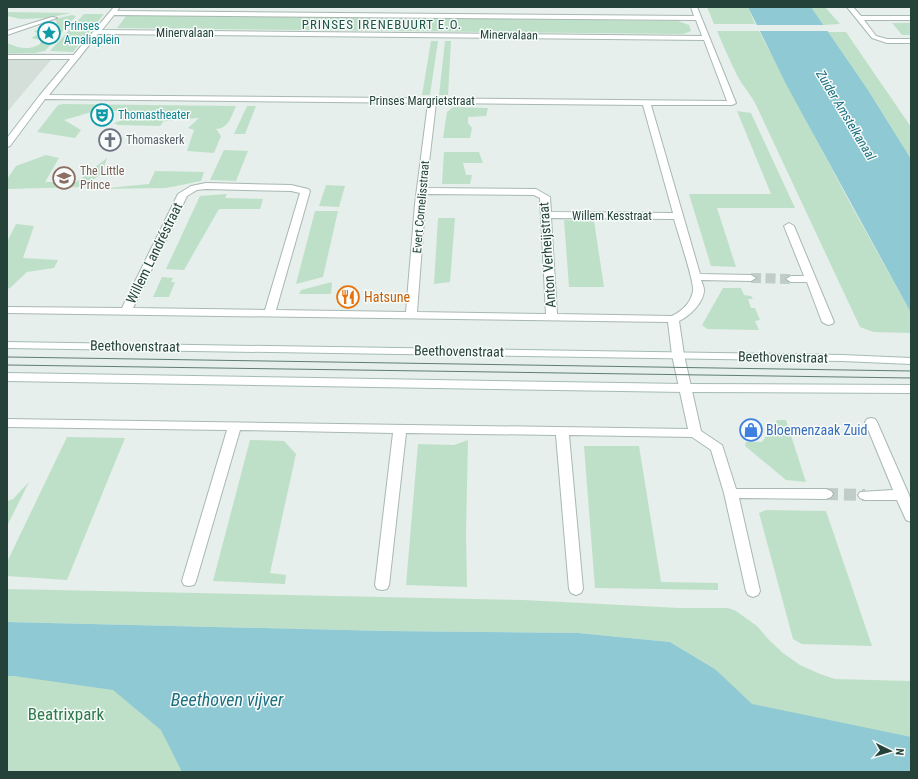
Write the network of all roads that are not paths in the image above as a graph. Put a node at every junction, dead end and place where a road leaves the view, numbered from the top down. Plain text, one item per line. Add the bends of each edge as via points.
1 (694, 7) edge
2 (850, 7) edge
3 (115, 10) edge
4 (54, 18) dead end
5 (698, 18) junction
6 (858, 18) junction
7 (911, 18) edge
8 (96, 32) junction
9 (7, 33) edge
10 (706, 38) junction
11 (911, 41) edge
12 (7, 57) edge
13 (76, 57) junction
14 (43, 97) junction
15 (432, 101) junction
16 (646, 102) junction
17 (7, 144) edge
18 (422, 191) junction
19 (546, 215) junction
20 (679, 216) junction
21 (789, 226) dead end
22 (695, 277) junction
23 (751, 278) tunnel mouth
24 (791, 279) tunnel mouth
25 (810, 279) junction
26 (7, 310) edge
27 (126, 312) junction
28 (270, 313) junction
29 (412, 314) junction
30 (552, 316) junction
31 (673, 319) junction
32 (828, 322) dead end
33 (7, 345) edge
34 (678, 355) junction
35 (911, 361) edge
36 (7, 377) edge
37 (685, 388) junction
38 (911, 389) edge
39 (871, 422) dead end
40 (7, 423) edge
41 (235, 426) junction
42 (400, 428) junction
43 (562, 431) junction
44 (695, 433) junction
45 (731, 493) junction
46 (826, 494) tunnel mouth
47 (865, 495) tunnel mouth
48 (902, 495) junction
49 (911, 517) edge
50 (189, 581) dead end
51 (382, 585) dead end
52 (576, 588) dead end
53 (753, 591) dead end

1 - 5 street
2 - 6 street
3 - 5 street, Minervalaan
3 - 8 street
4 - 9 street
5 - 10 street
6 - 7 street
6 - 11 street via 874,37 887,41
8 - 10 street, Minervalaan
8 - 13 street
10 - 16 street, Prinses Margrietstraat via 732,103
12 - 13 street
13 - 14 street
14 - 15 street, Prinses Margrietstraat
14 - 17 street
15 - 16 street, Prinses Margrietstraat
15 - 18 street, Evert Cornelisstraat
16 - 20 street
18 - 19 street, Anton Verheijstraat via 536,192 545,197
18 - 29 street, Evert Cornelisstraat
19 - 20 street, Willem Kesstraat
19 - 30 street, Anton Verheijstraat
20 - 22 street
21 - 25 street
22 - 23 street
22 - 31 street via 699,290 693,305 684,315
24 - 25 street
25 - 32 street
26 - 27 street
27 - 28 street
27 - 28 street, Willem Landréstraat via 183,194 194,188 206,186 292,188 305,191
28 - 29 street
29 - 30 street
30 - 31 street
31 - 34 street
33 - 34 street, Beethovenstraat
34 - 35 street, Beethovenstraat
34 - 37 street
36 - 37 street
37 - 38 street
37 - 44 street
39 - 48 street
40 - 41 street
41 - 42 street
41 - 50 street
42 - 43 street
42 - 51 street
43 - 44 street
43 - 52 street
44 - 45 street via 717,448
45 - 46 street
45 - 53 street
47 - 48 street
48 - 49 street

